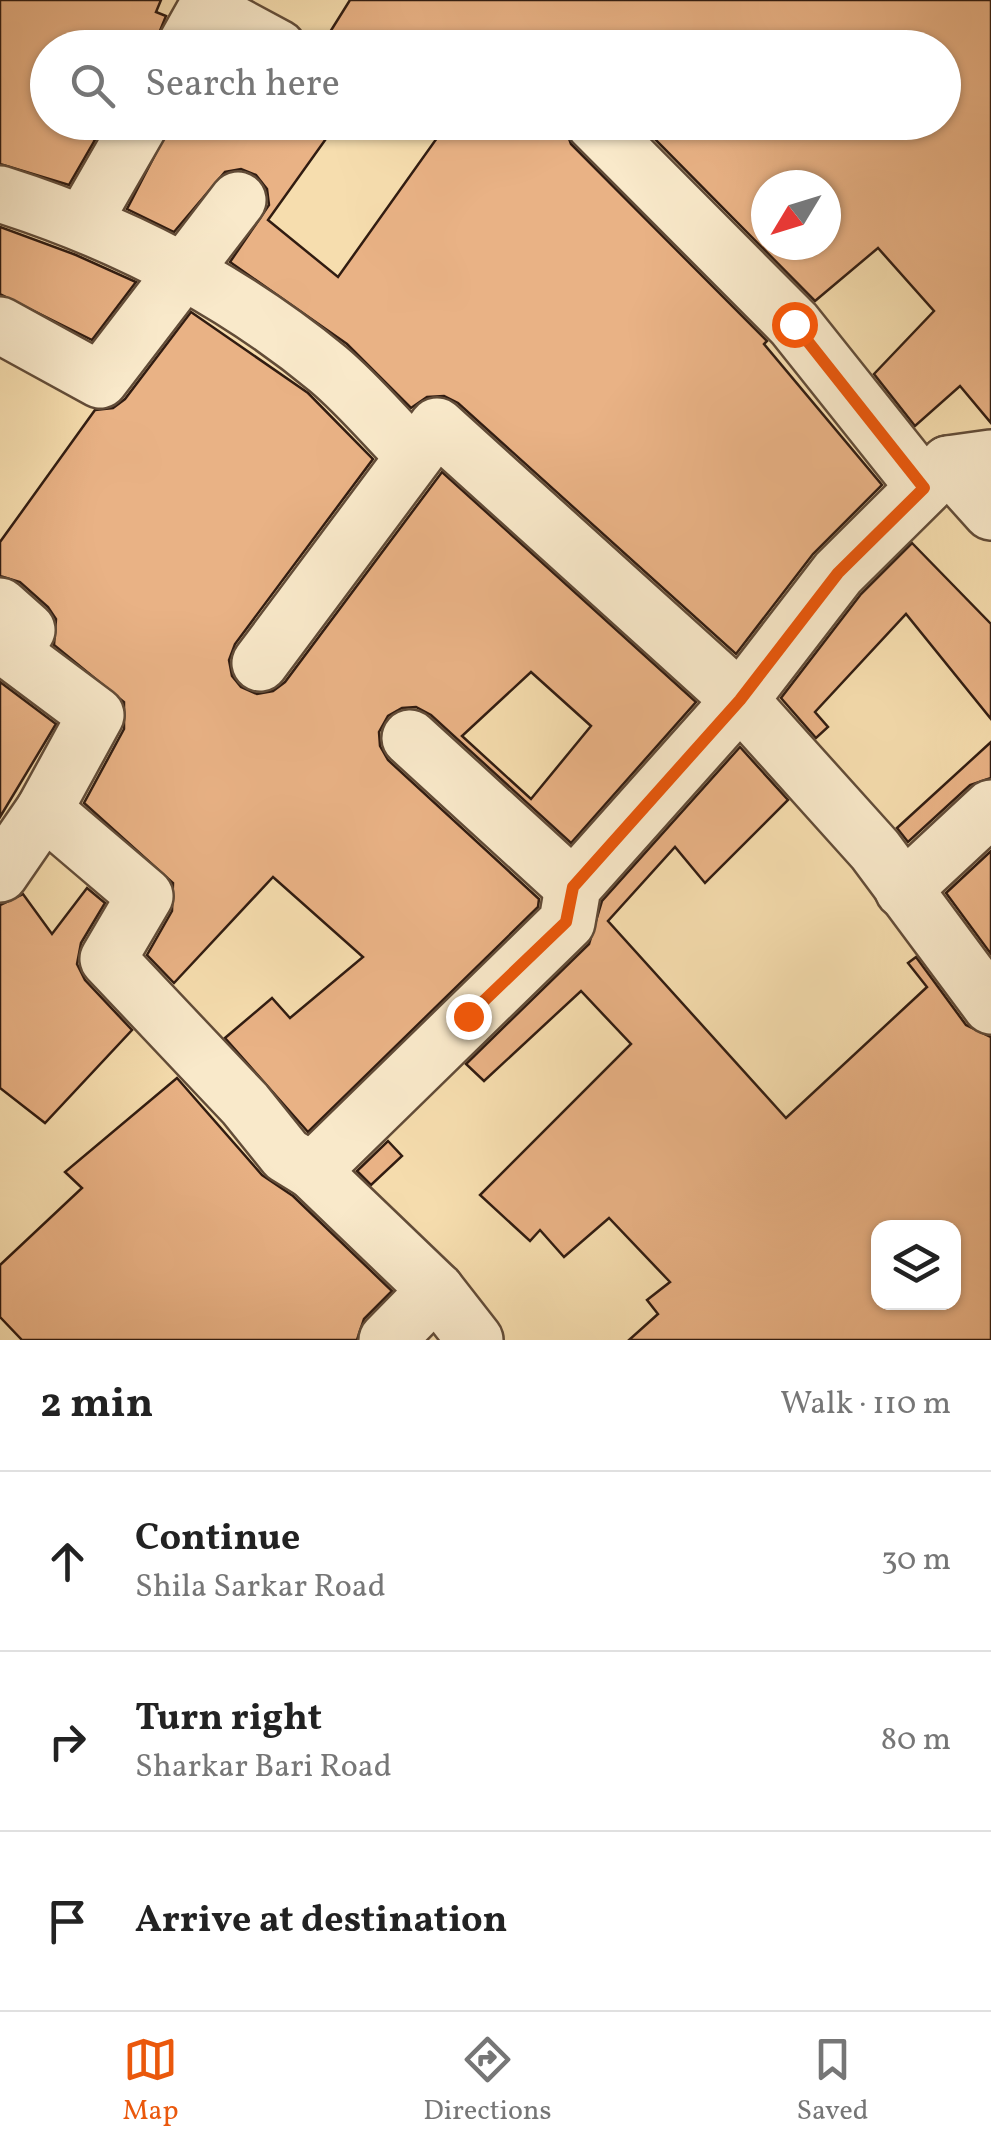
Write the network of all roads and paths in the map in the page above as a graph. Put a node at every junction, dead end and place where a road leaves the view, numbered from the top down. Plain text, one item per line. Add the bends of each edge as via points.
1 (131, 140) edge
2 (611, 140) edge
3 (0, 194) edge
4 (238, 200) dead end
5 (84, 221) junction
6 (187, 271) junction
7 (0, 325) edge
8 (414, 456) junction
9 (954, 470) edge
10 (991, 512) edge
11 (0, 606) edge
12 (260, 663) dead end
13 (740, 700) junction
14 (410, 738) dead end
15 (991, 808) edge
16 (44, 810) junction
17 (0, 874) edge
18 (573, 887) junction
19 (903, 890) junction
20 (991, 1006) edge
21 (312, 1170) junction
22 (436, 1290) junction
23 (387, 1340) edge
24 (475, 1340) edge

1 - 5 street
2 - 9 street via 794,324
3 - 5 street
4 - 6 street
5 - 6 street
6 - 7 street via 100,380
6 - 8 street via 329,370
8 - 12 street
8 - 13 street via 437,426
9 - 10 street
9 - 13 street via 838,573
11 - 16 street via 27,630 13,653 96,715
13 - 18 street
13 - 19 street
14 - 18 street
15 - 19 street
16 - 17 street
16 - 21 street via 145,896 108,959 286,1155
18 - 21 street via 566,922
19 - 20 street
21 - 22 street
22 - 23 street
22 - 24 street

